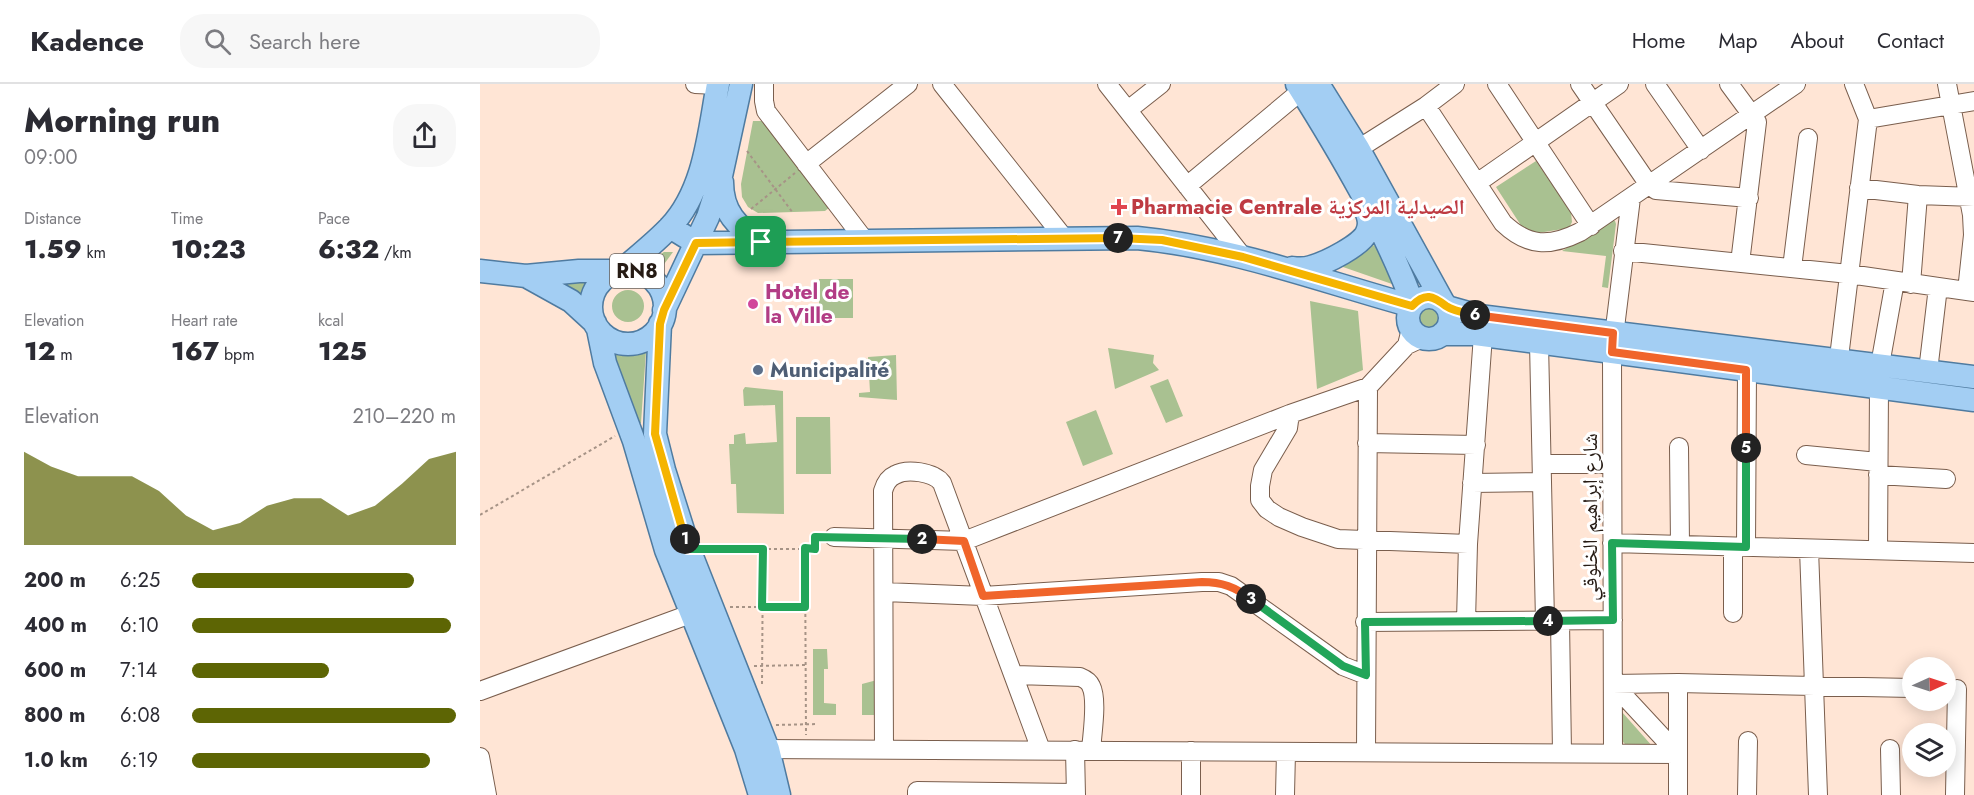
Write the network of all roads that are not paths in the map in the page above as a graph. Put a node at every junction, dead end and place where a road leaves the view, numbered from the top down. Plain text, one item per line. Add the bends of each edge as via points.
1 (695, 84) edge
2 (718, 84) edge
3 (741, 84) edge
4 (764, 84) edge
5 (908, 84) edge
6 (942, 84) edge
7 (1107, 84) edge
8 (1161, 84) edge
9 (1455, 84) edge
10 (1497, 84) edge
11 (1580, 84) edge
12 (1619, 84) edge
13 (1655, 84) edge
14 (1729, 84) edge
15 (1854, 84) edge
16 (1947, 84) edge
17 (1305, 86) edge
18 (1790, 86) edge
19 (1974, 101) edge
20 (1593, 103) junction
21 (1426, 105) junction
22 (1951, 105) junction
23 (765, 106) junction
24 (1128, 110) junction
25 (735, 113) junction
26 (1751, 115) junction
27 (1868, 119) junction
28 (1808, 138) dead end
29 (1536, 142) junction
30 (1701, 150) junction
31 (1350, 153) junction
32 (806, 164) junction
33 (722, 176) junction
34 (1477, 183) junction
35 (1649, 185) junction
36 (1187, 186) junction
37 (1357, 187) junction
38 (1859, 188) junction
39 (1918, 195) junction
40 (1971, 197) edge
41 (1631, 198) junction
42 (1749, 198) junction
43 (1591, 226) junction
44 (670, 227) junction
45 (1065, 239) junction
46 (761, 242) junction
47 (866, 242) junction
48 (696, 243) junction
49 (1623, 251) junction
50 (1243, 257) junction
51 (1740, 263) junction
52 (1283, 268) junction
53 (1792, 268) junction
54 (480, 271) edge
55 (619, 271) junction
56 (1849, 274) junction
57 (526, 276) junction
58 (1903, 282) junction
59 (1938, 287) junction
60 (1971, 292) edge
61 (1445, 305) junction
62 (662, 317) junction
63 (1417, 325) junction
64 (596, 326) junction
65 (1483, 335) junction
66 (1612, 342) junction
67 (1539, 343) junction
68 (1746, 370) junction
69 (1838, 371) junction
70 (1928, 371) junction
71 (1880, 376) junction
72 (1974, 377) edge
73 (1368, 387) junction
74 (1974, 400) edge
75 (1290, 414) junction
76 (639, 434) junction
77 (1366, 443) junction
78 (1476, 445) junction
79 (1679, 447) dead end
80 (1806, 455) dead end
81 (1612, 464) junction
82 (1878, 468) junction
83 (1542, 473) junction
84 (1946, 479) dead end
85 (1472, 483) junction
86 (834, 537) road end
87 (884, 538) junction
88 (1366, 540) junction
89 (964, 541) junction
90 (1468, 543) junction
91 (1612, 543) junction
92 (1680, 545) junction
93 (1740, 547) junction
94 (1809, 549) junction
95 (1878, 550) junction
96 (1974, 553) edge
97 (884, 592) junction
98 (983, 596) junction
99 (710, 609) junction
100 (1733, 614) dead end
101 (1613, 620) junction
102 (1466, 621) junction
103 (1553, 621) junction
104 (1365, 622) junction
105 (1014, 675) junction
106 (1366, 675) junction
107 (1678, 682) junction
108 (1613, 684) junction
109 (1815, 687) junction
110 (1902, 688) edge
111 (1959, 690) edge
112 (480, 691) edge
113 (1748, 741) dead end
114 (757, 748) junction
115 (884, 749) junction
116 (1890, 749) dead end
117 (1041, 750) junction
118 (1083, 750) junction
119 (1191, 751) junction
120 (1286, 752) junction
121 (1366, 752) junction
122 (1562, 753) junction
123 (1613, 753) junction
124 (1678, 754) junction
125 (480, 757) edge
126 (1016, 794) edge
127 (1076, 794) edge
128 (488, 795) edge
129 (760, 795) edge
130 (779, 795) edge
131 (917, 795) edge
132 (1191, 795) edge
133 (1285, 795) edge
134 (1678, 795) edge
135 (1747, 795) edge
136 (1818, 795) edge
137 (1891, 795) edge
138 (1955, 795) edge

1 - 2 street
2 - 44 main road via 700,173
3 - 25 main road
4 - 23 street
5 - 32 street
6 - 45 street
7 - 24 street
8 - 24 street
9 - 21 street
10 - 29 street
11 - 20 street
12 - 20 street
13 - 30 street
14 - 26 street
15 - 27 street
16 - 22 street
17 - 31 main road
17 - 36 street
18 - 26 street
19 - 22 street
20 - 29 street
20 - 35 street
21 - 31 street
21 - 34 street
22 - 27 street
22 - 40 street
23 - 25 street
23 - 32 street
24 - 36 street
25 - 33 main road
26 - 30 street
26 - 42 street via 1756,122
27 - 38 street
28 - 53 street
29 - 34 street
29 - 43 street
30 - 35 street
31 - 37 main road
31 - 61 main road
32 - 47 street
33 - 46 main road via 723,202 728,213 738,226
33 - 48 main road
34 - 43 street via 1503,223 1525,239 1565,239
35 - 41 street
35 - 42 street via 1656,190
36 - 50 street
37 - 52 main road via 1369,219 1362,240 1309,268
37 - 63 main road via 1402,276
38 - 39 street
38 - 56 street
39 - 40 street
39 - 58 street
40 - 60 street
41 - 43 street
41 - 49 street, شارع إبراهيم الخلوقي
42 - 51 street
44 - 48 main road
44 - 55 main road
45 - 47 main road
45 - 50 main road via 1154,239
46 - 47 main road
46 - 48 main road
48 - 62 main road
49 - 51 street
49 - 66 street, شارع إبراهيم الخلوقي
50 - 52 main road
51 - 53 street
52 - 63 main road via 1362,292
53 - 56 street
54 - 57 main road, RN8
55 - 57 main road, RN8
55 - 62 main road, RN8 via 633,270 653,279 664,299
55 - 64 main road, RN8 via 597,286 591,304
56 - 58 street
56 - 69 street
57 - 64 main road, RN8 via 571,301
58 - 59 street
58 - 71 street
59 - 60 street
59 - 70 street
61 - 63 main road via 1448,324
61 - 63 main road via 1424,297
61 - 66 main road via 1479,316
62 - 64 main road, RN8 via 653,333 631,344 607,337
62 - 76 main road, RN8
63 - 65 main road
63 - 73 street
64 - 76 main road, RN8 via 605,363
65 - 67 main road
65 - 78 street
66 - 67 main road
66 - 68 main road
66 - 69 main road
66 - 81 street, شارع إبراهيم الخلوقي
67 - 83 street
68 - 69 main road
68 - 93 street
69 - 71 main road
70 - 71 main road
70 - 72 main road
71 - 74 main road
71 - 82 street
73 - 75 street
73 - 77 street
75 - 88 street via 1288,428 1263,470 1260,500 1279,517 1323,536
75 - 89 street
76 - 99 main road, RN8
76 - 99 main road, RN8 via 666,550
77 - 78 street
77 - 88 street
78 - 85 street
79 - 92 street
80 - 82 street
81 - 83 street
81 - 91 street, شارع إبراهيم الخلوقي
82 - 84 street
82 - 95 street
83 - 85 street
83 - 103 street
85 - 90 street
86 - 87 street
87 - 89 street
87 - 89 street via 883,491 890,478 903,472 939,479
87 - 97 street
88 - 90 street
88 - 104 street
89 - 98 street
90 - 102 street
91 - 92 street
91 - 101 street, شارع إبراهيم الخلوقي
92 - 93 street
93 - 94 street
93 - 100 street
94 - 95 street
94 - 109 street
95 - 96 street
97 - 98 street
97 - 115 street
98 - 105 street
98 - 106 street via 1219,582 1241,591 1343,666
99 - 112 street
99 - 114 main road, RN8
101 - 103 street
101 - 108 street, شارع إبراهيم الخلوقي
102 - 103 street
102 - 104 street
103 - 122 street
104 - 106 street
105 - 117 street
105 - 118 street via 1080,677 1088,681 1094,698
106 - 121 street
107 - 108 street
107 - 109 street
107 - 124 street
108 - 123 street, شارع إبراهيم الخلوقي
108 - 124 street
109 - 110 street
109 - 136 street
111 - 138 street
113 - 135 street
114 - 115 street
114 - 129 main road, RN8
114 - 130 main road, RN8
115 - 117 street
116 - 137 street
117 - 118 street
118 - 119 street
118 - 127 street
119 - 120 street
119 - 132 street
120 - 121 street
120 - 133 street
121 - 122 street
122 - 123 street
123 - 124 street
124 - 134 street
125 - 128 street
126 - 127 street
126 - 131 street via 917,791

